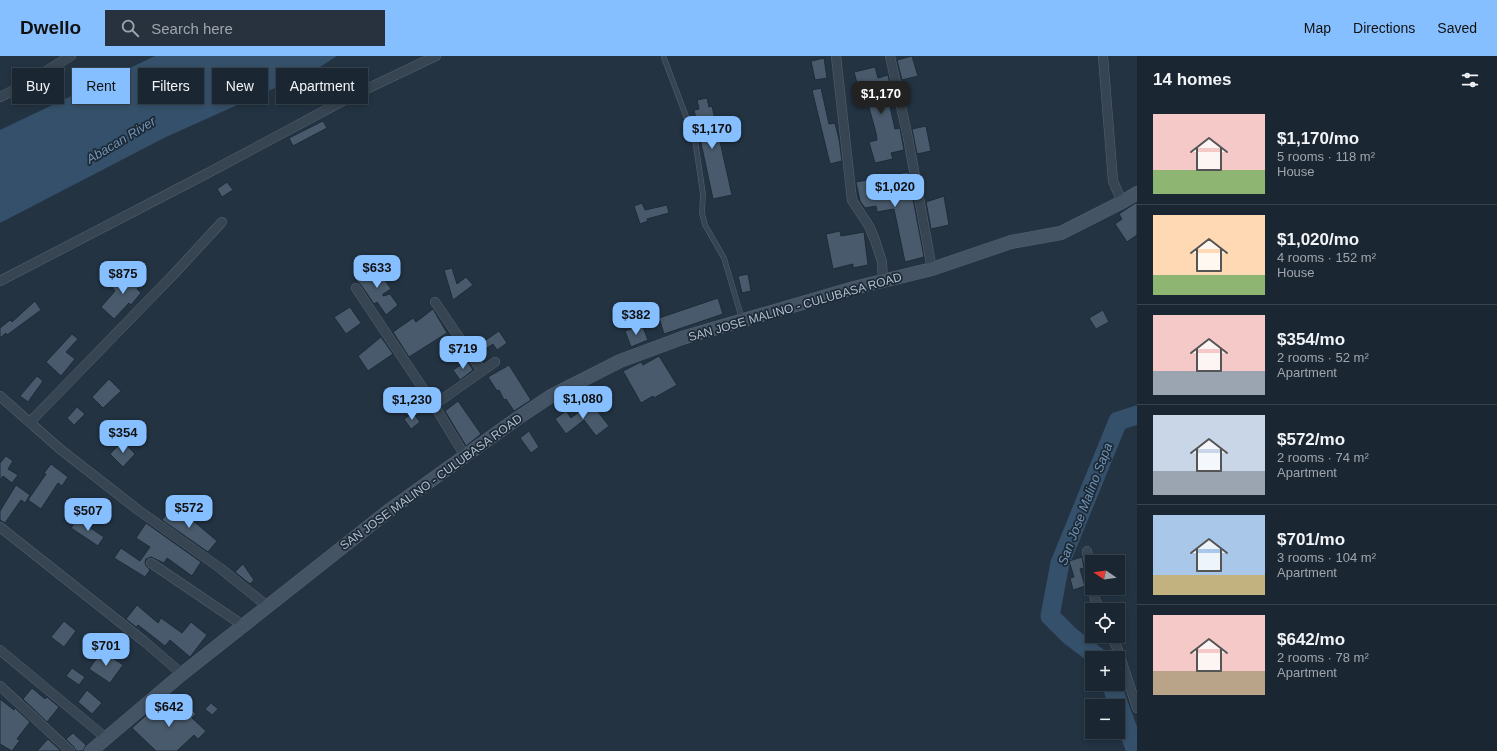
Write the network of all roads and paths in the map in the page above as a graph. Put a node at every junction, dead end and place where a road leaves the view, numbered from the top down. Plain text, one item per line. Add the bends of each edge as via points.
1 (71, 56) edge
2 (436, 56) edge
3 (836, 56) edge
4 (890, 56) edge
5 (1103, 56) edge
6 (664, 58) dead end
7 (0, 97) edge
8 (1137, 193) edge
9 (1122, 202) junction
10 (222, 222) dead end
11 (932, 269) junction
12 (0, 281) edge
13 (883, 282) junction
14 (356, 288) dead end
15 (435, 302) dead end
16 (743, 321) junction
17 (495, 362) dead end
18 (482, 371) junction
19 (0, 396) edge
20 (434, 405) junction
21 (30, 422) junction
22 (465, 456) junction
23 (0, 527) edge
24 (1087, 551) dead end
25 (1088, 555) edge
26 (151, 563) dead end
27 (267, 606) junction
28 (244, 626) junction
29 (1114, 643) edge
30 (0, 650) edge
31 (182, 674) junction
32 (0, 686) edge
33 (1137, 708) edge
34 (106, 738) junction
35 (70, 751) edge
36 (91, 751) edge

1 - 7 street via 32,81
2 - 12 street via 354,95
3 - 13 street via 852,200 875,240 882,262
4 - 11 street
5 - 9 street via 1113,181
6 - 16 lane via 695,140 705,225 726,263
8 - 9 street, SAN JOSE MALINO - CULUBASA ROAD
9 - 11 street, SAN JOSE MALINO - CULUBASA ROAD via 1061,233 1011,242
10 - 21 street
11 - 13 street, SAN JOSE MALINO - CULUBASA ROAD
13 - 16 street, SAN JOSE MALINO - CULUBASA ROAD via 854,288
14 - 20 street
15 - 18 street
16 - 22 street, SAN JOSE MALINO - CULUBASA ROAD via 682,338 620,361 551,396
17 - 18 street
18 - 20 street
19 - 21 street
20 - 22 street
21 - 27 street via 138,510 220,568
22 - 27 street, SAN JOSE MALINO - CULUBASA ROAD via 387,512
23 - 31 street
24 - 25 street
26 - 28 street
27 - 28 street, SAN JOSE MALINO - CULUBASA ROAD
28 - 31 street, SAN JOSE MALINO - CULUBASA ROAD
29 - 33 street
30 - 34 street
31 - 34 street, SAN JOSE MALINO - CULUBASA ROAD
32 - 35 street
34 - 36 street, SAN JOSE MALINO - CULUBASA ROAD

